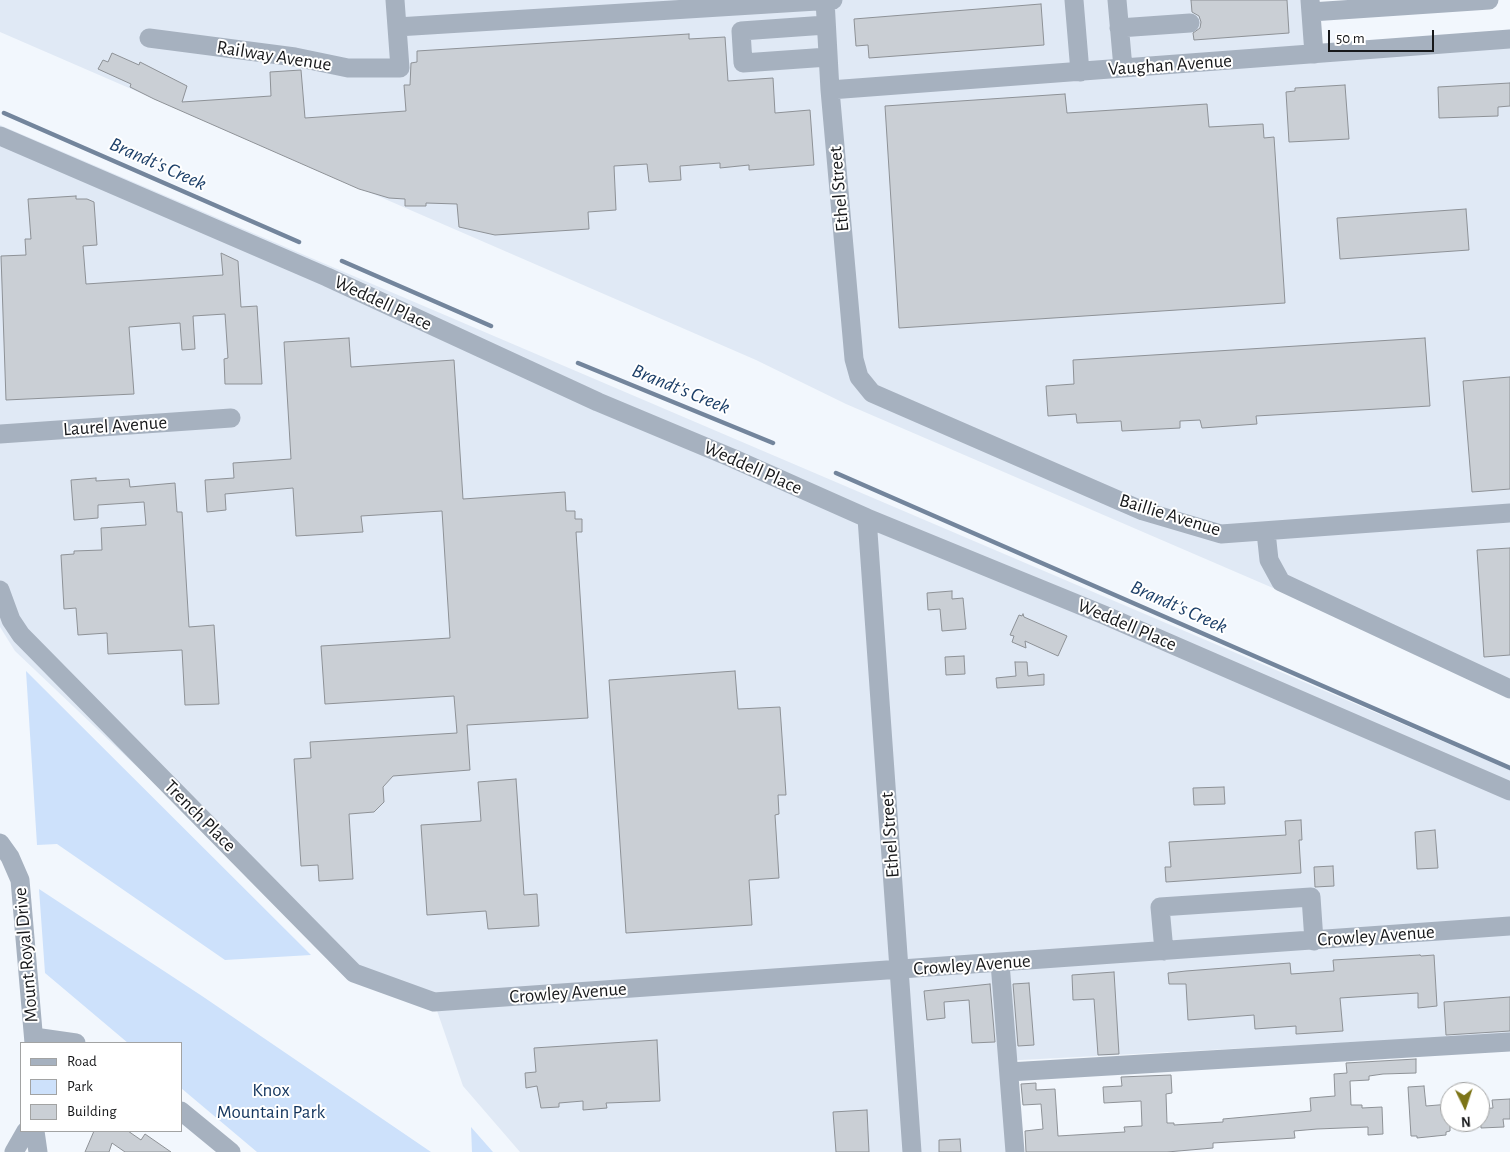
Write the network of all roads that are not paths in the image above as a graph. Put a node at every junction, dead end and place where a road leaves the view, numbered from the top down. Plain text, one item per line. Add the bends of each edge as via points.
1 (395, 0) edge
2 (825, 0) edge
3 (833, 0) edge
4 (1074, 0) edge
5 (1117, 0) edge
6 (1489, 0) edge
7 (1310, 6) edge
8 (1190, 23) dead end
9 (826, 25) junction
10 (397, 27) junction
11 (1119, 28) junction
12 (149, 38) dead end
13 (1510, 39) edge
14 (1314, 54) junction
15 (828, 57) junction
16 (1123, 68) junction
17 (1080, 72) junction
18 (830, 90) junction
19 (0, 136) edge
20 (859, 377) joint
21 (231, 418) dead end
22 (0, 434) edge
23 (1510, 513) edge
24 (867, 518) junction
25 (1266, 532) junction
26 (0, 590) edge
27 (1510, 688) edge
28 (1510, 791) edge
29 (0, 843) edge
30 (1510, 926) edge
31 (1314, 940) junction
32 (1164, 951) junction
33 (1000, 963) junction
34 (900, 970) junction
35 (434, 1002) joint
36 (34, 1040) edge
37 (62, 1042) edge
38 (1510, 1042) edge
39 (1009, 1072) junction
40 (182, 1111) edge
41 (25, 1132) edge
42 (35, 1132) edge
43 (14, 1152) edge
44 (38, 1152) edge
45 (231, 1152) edge
46 (912, 1152) edge
47 (1015, 1152) edge

1 - 10 street
2 - 3 street
2 - 9 street, Ethel Street
2 - 10 street
4 - 17 street
5 - 11 street
6 - 7 street
7 - 14 street
8 - 11 street
9 - 15 street, Ethel Street
9 - 15 street via 742,31 743,63
10 - 12 street, Railway Avenue via 400,68 348,68 295,57
11 - 16 street
13 - 14 street, Vaughan Avenue
14 - 16 street, Vaughan Avenue
15 - 18 street, Ethel Street
16 - 17 street, Vaughan Avenue
17 - 18 street, Vaughan Avenue
18 - 20 street, Ethel Street via 854,359
19 - 24 street, Weddell Place via 327,277 598,402
20 - 25 street, Baillie Avenue via 872,393 1143,511 1221,534
21 - 22 street, Laurel Avenue
23 - 25 street, Baillie Avenue
24 - 28 street, Weddell Place via 1104,614
24 - 34 street, Ethel Street
25 - 27 street via 1269,560 1281,582
26 - 35 street, Trench Place via 11,620 21,635 354,973
29 - 36 street, Mount Royal Drive via 20,880
30 - 31 street, Crowley Avenue
31 - 32 street, Crowley Avenue
31 - 32 street via 1311,897 1170,907 1160,908
32 - 33 street, Crowley Avenue
33 - 34 street, Crowley Avenue
33 - 39 street
34 - 35 street, Crowley Avenue
34 - 46 street, Ethel Street
36 - 37 street
38 - 39 street
39 - 47 street
40 - 45 street
41 - 43 street
42 - 44 street

